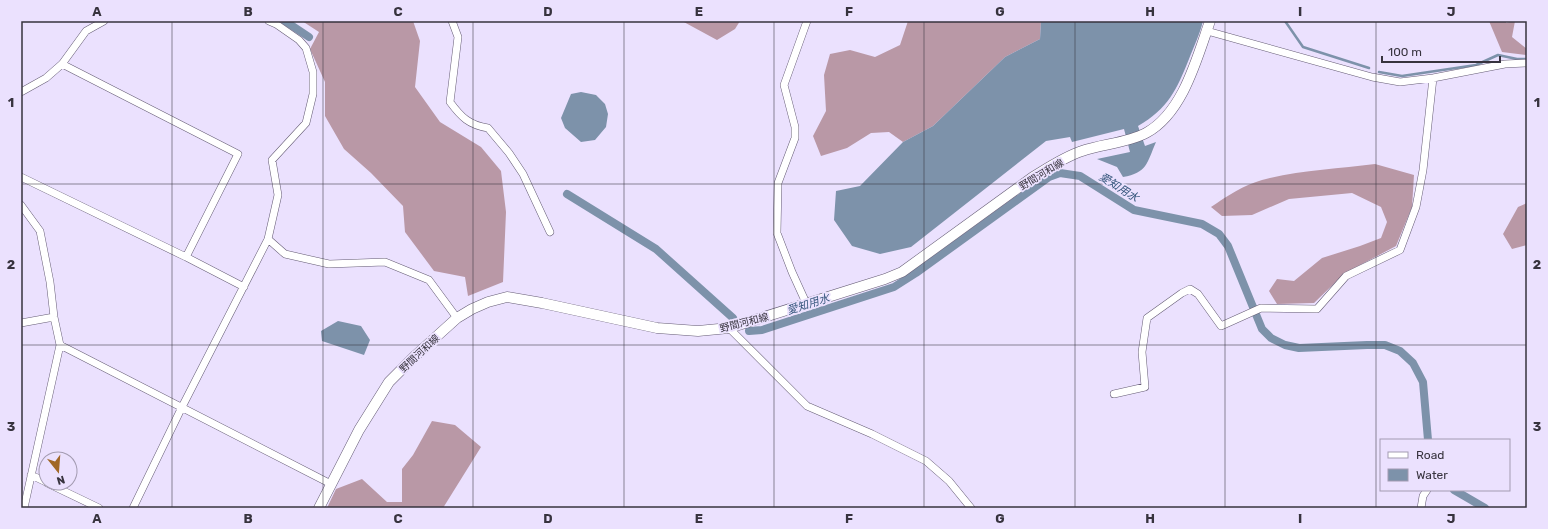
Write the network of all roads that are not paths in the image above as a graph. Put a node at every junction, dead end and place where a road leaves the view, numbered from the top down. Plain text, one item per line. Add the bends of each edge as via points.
1 (104, 21) edge
2 (269, 21) edge
3 (452, 21) edge
4 (807, 21) edge
5 (1208, 26) edge
6 (1527, 63) edge
7 (62, 64) junction
8 (1433, 78) junction
9 (21, 92) edge
10 (21, 177) edge
11 (21, 204) edge
12 (550, 232) dead end
13 (268, 239) junction
14 (186, 257) junction
15 (244, 287) junction
16 (807, 305) junction
17 (54, 317) junction
18 (457, 318) junction
19 (21, 323) edge
20 (729, 328) junction
21 (60, 345) junction
22 (1114, 394) dead end
23 (182, 407) junction
24 (31, 475) junction
25 (38, 478) edge
26 (331, 484) junction
27 (64, 491) edge
28 (1426, 491) edge
29 (24, 508) edge
30 (99, 508) edge
31 (133, 508) edge
32 (319, 508) edge
33 (971, 508) edge
34 (1421, 508) edge

1 - 7 street via 86,31
2 - 13 street via 306,48 313,72 313,94 306,123 272,160 278,195
3 - 12 street via 458,36 450,102 459,114 470,122 488,128 509,153 523,174
4 - 16 street via 784,85 795,127 795,138 778,184 777,232
5 - 8 street via 1372,77 1400,82
5 - 16 main road, 野間河和線 via 1178,103 1170,114 1146,133 1081,151 1056,163 902,272
6 - 8 street via 1505,64
7 - 9 street via 46,78
7 - 14 street via 238,154
8 - 22 street via 1423,170 1416,207 1400,250 1346,276 1317,309 1261,308 1221,326 1198,294 1190,289 1182,293 1147,318 1142,352 1145,387
10 - 14 street
11 - 17 street via 40,231
13 - 15 street
13 - 18 street via 285,254 329,264 385,262 429,280
14 - 15 street
15 - 23 street
16 - 20 main road, 野間河和線
17 - 19 street
17 - 21 street
18 - 20 main road, 野間河和線 via 488,302 507,298 542,302 657,328 698,331
18 - 26 main road, 野間河和線 via 389,382 359,430
20 - 33 street via 807,406 926,461 949,481
21 - 23 street
21 - 24 street
23 - 26 street
23 - 31 street
24 - 25 street
24 - 29 street
26 - 32 main road, 野間河和線
27 - 30 street
28 - 34 street

